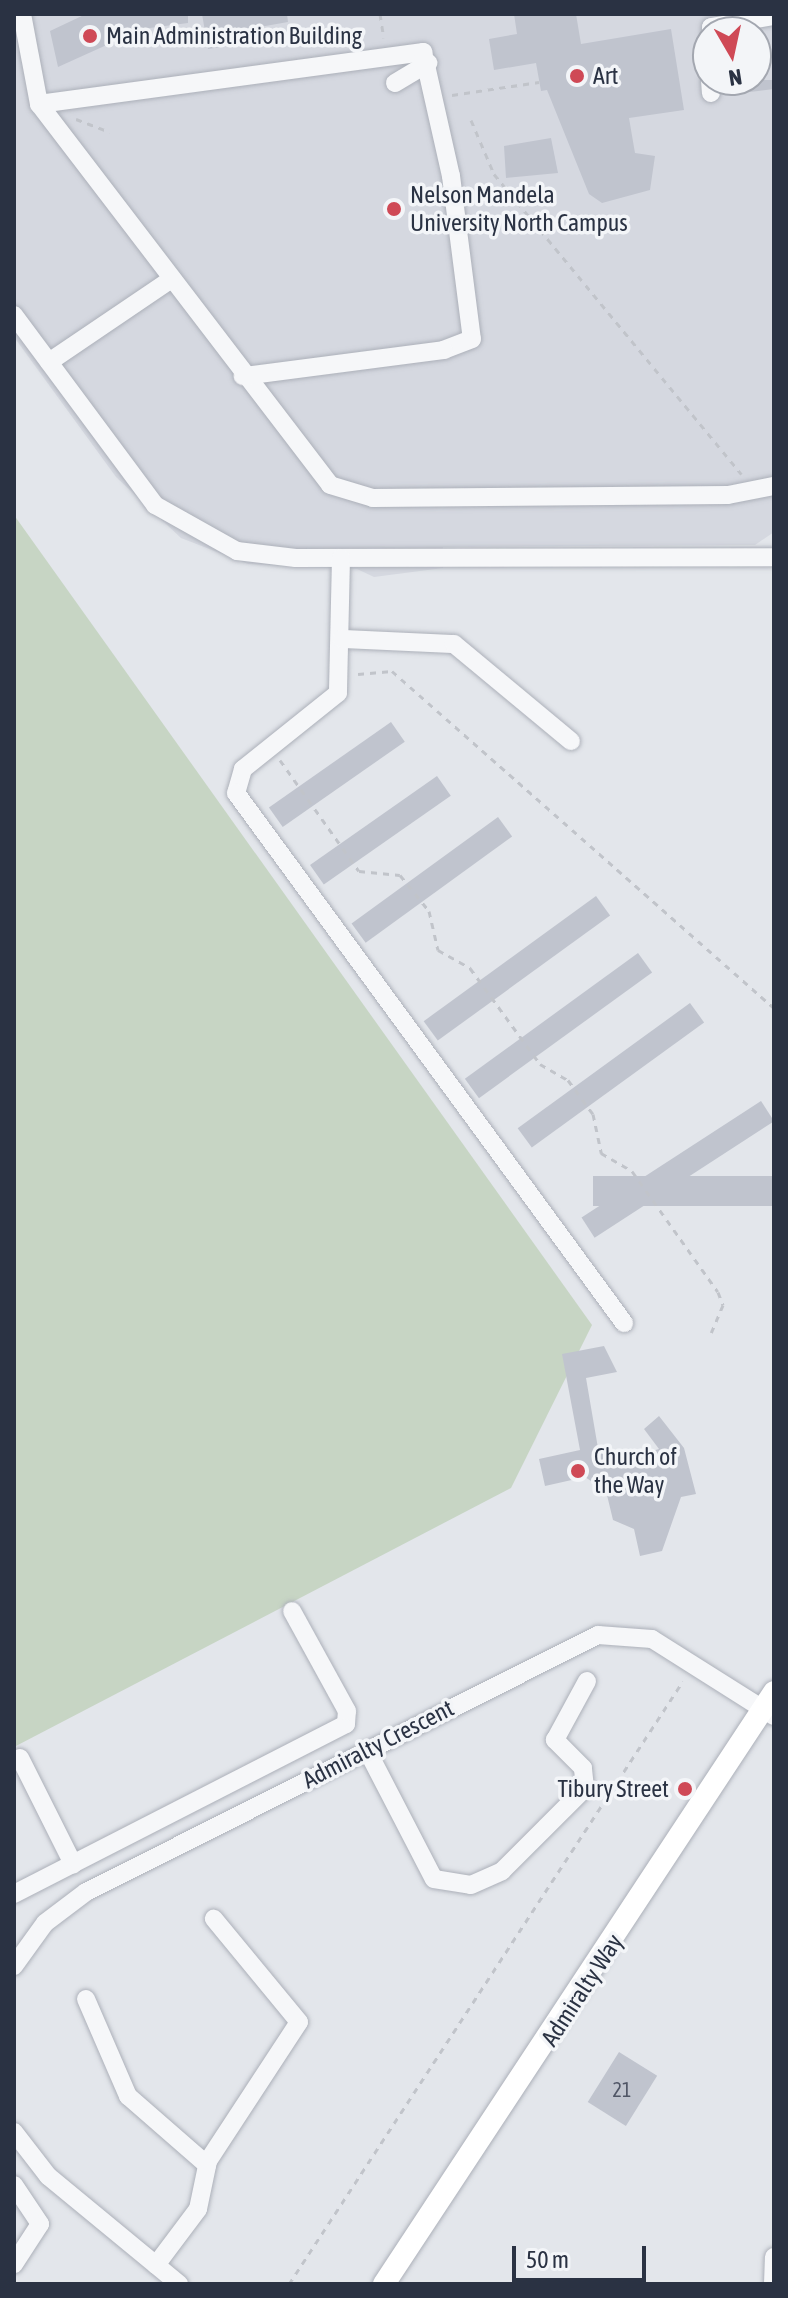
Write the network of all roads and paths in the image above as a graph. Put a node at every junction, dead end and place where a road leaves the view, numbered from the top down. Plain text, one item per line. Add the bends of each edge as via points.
1 (22, 14) edge
2 (380, 14) edge
3 (387, 54) junction
4 (428, 63) junction
5 (539, 82) dead end
6 (395, 83) dead end
7 (436, 97) junction
8 (39, 104) junction
9 (471, 120) dead end
10 (170, 280) junction
11 (14, 315) edge
12 (49, 362) junction
13 (243, 376) junction
14 (765, 489) edge
15 (774, 557) edge
16 (341, 558) junction
17 (342, 639) junction
18 (342, 675) junction
19 (571, 741) dead end
20 (271, 748) junction
21 (774, 1008) edge
22 (624, 1323) dead end
23 (711, 1333) dead end
24 (292, 1611) dead end
25 (694, 1665) junction
26 (587, 1681) dead end
27 (770, 1706) edge
28 (367, 1750) junction
29 (20, 1758) dead end
30 (73, 1864) junction
31 (14, 1894) edge
32 (214, 1919) dead end
33 (14, 1966) edge
34 (86, 1999) dead end
35 (14, 2132) edge
36 (207, 2165) junction
37 (14, 2185) edge
38 (774, 2257) edge
39 (14, 2264) edge
40 (156, 2265) junction
41 (179, 2284) edge
42 (289, 2284) edge
43 (384, 2284) edge
44 (773, 2284) edge

1 - 8 street
2 - 3 path
3 - 4 street via 416,49
3 - 8 street
4 - 6 street
4 - 7 street
5 - 7 path
7 - 13 street via 471,341
8 - 10 street
9 - 14 path via 494,174
10 - 12 street
10 - 13 street
11 - 12 street
12 - 16 street via 133,479 175,520 237,551
13 - 14 street via 314,469 357,496
15 - 16 street
16 - 17 street
17 - 18 street
17 - 19 street via 454,644
18 - 20 street via 328,707
18 - 21 path via 392,671
20 - 22 street via 236,781 240,803
20 - 23 path via 359,871 400,875 429,911 438,950 470,968 540,1064 572,1086 593,1114 601,1153 632,1171 718,1292 723,1305
24 - 30 street via 347,1711 346,1724
25 - 27 street, Admiralty Crescent
25 - 28 street, Admiralty Crescent via 652,1639 598,1635
25 - 42 path
26 - 28 street via 555,1740 583,1768 585,1788 502,1871 471,1885 447,1887 434,1879
27 - 43 main road, Admiralty Way
28 - 33 street, Admiralty Crescent via 86,1892 45,1923
29 - 30 street
30 - 31 street
32 - 36 street via 299,2019
34 - 36 street via 128,2096
35 - 40 street via 48,2176
36 - 40 street via 203,2199
37 - 39 street via 40,2229
38 - 44 street
40 - 41 street

